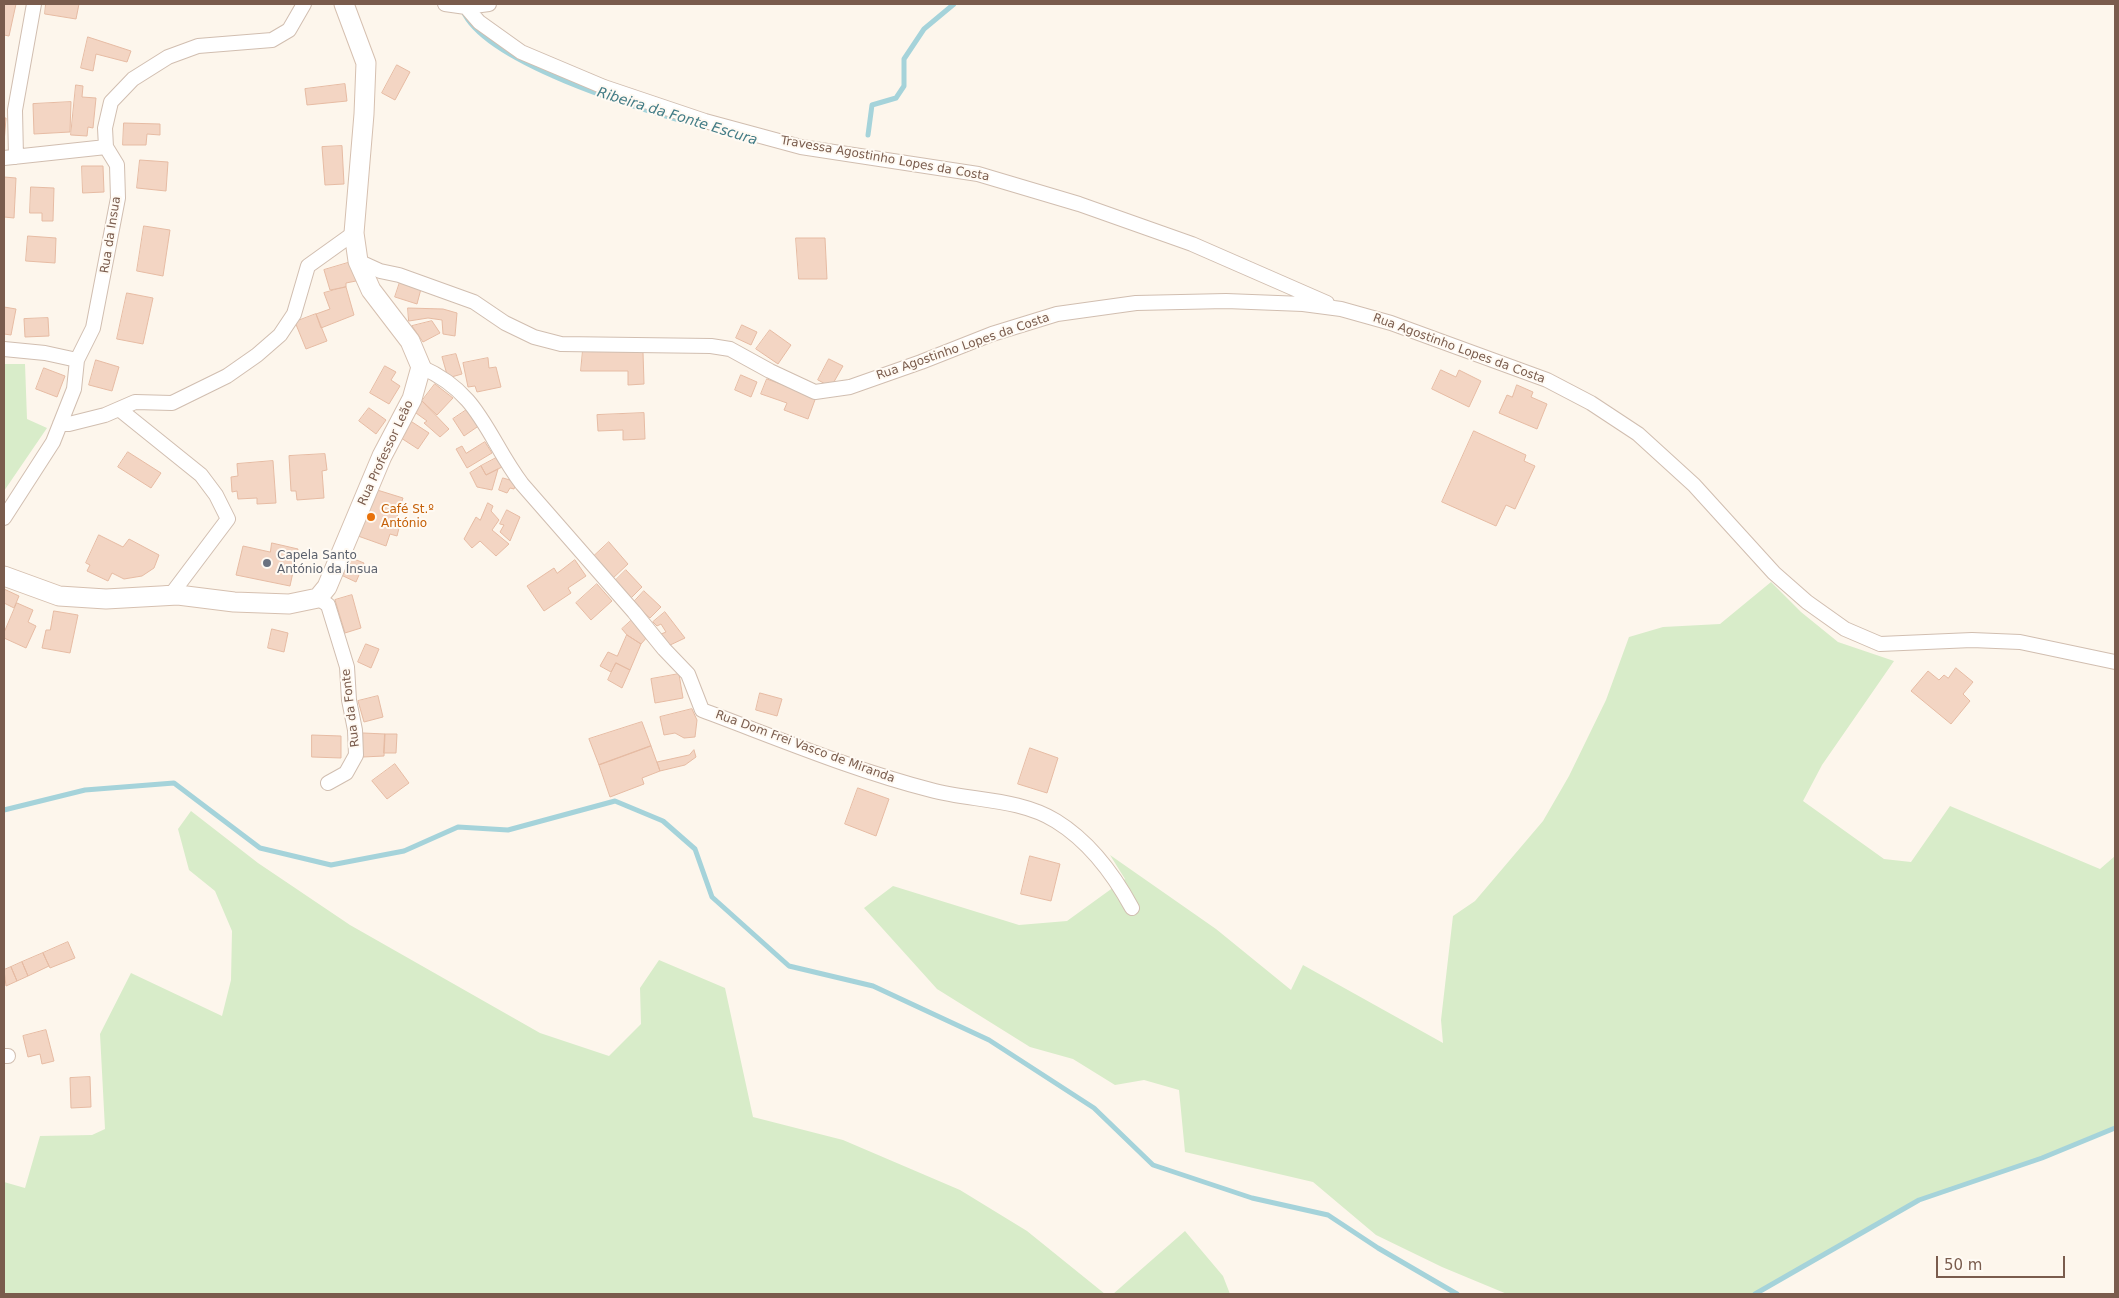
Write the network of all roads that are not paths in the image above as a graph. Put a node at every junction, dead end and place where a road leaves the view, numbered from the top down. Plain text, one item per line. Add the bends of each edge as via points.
1 (34, 4) edge
2 (304, 4) edge
3 (344, 4) edge
4 (488, 4) edge
5 (455, 6) edge
6 (106, 147) junction
7 (10, 157) edge
8 (354, 233) junction
9 (358, 261) junction
10 (1341, 309) junction
11 (4, 349) edge
12 (77, 360) junction
13 (421, 367) junction
14 (119, 409) junction
15 (60, 424) junction
16 (4, 518) edge
17 (4, 576) edge
18 (152, 597) junction
19 (318, 598) junction
20 (2115, 662) edge
21 (328, 783) dead end
22 (1132, 908) dead end

1 - 7 street
2 - 6 street, Rua da Insua via 289,30 272,40 198,46 168,57 133,79 111,102 105,128
3 - 8 street via 366,63
4 - 5 street
5 - 10 street, Travessa Agostinho Lopes da Costa via 521,52 604,87 705,121 801,147 978,174 1079,204 1192,244
6 - 7 street
6 - 12 street, Rua da Insua via 117,165 116,216 93,328
8 - 9 street
8 - 14 street via 308,266 294,314 280,335 257,355 227,376 172,403 135,402
9 - 10 street, Rua Agostinho Lopes da Costa via 474,302 505,323 534,337 560,344 730,349 815,392 850,387 992,334 1057,314 1136,303 1226,301
9 - 13 street via 371,290 410,341
10 - 20 street, Rua Agostinho Lopes da Costa via 1391,323 1538,377 1592,403 1645,441 1694,485 1774,573 1845,629 1880,644 1972,640 2020,642
11 - 12 street
12 - 15 street, Rua da Insua via 74,389
13 - 19 street, Rua Professor Leão via 412,399 382,456 328,587
13 - 22 street, Rua Dom Frei Vasco de Miranda via 467,398 483,418 506,463 522,484 688,674 702,710 856,767 932,791 1016,805 1055,820 1086,844 1115,876
14 - 15 street
14 - 18 street via 201,475 228,519 173,592
15 - 16 street, Rua da Insua via 53,442
17 - 18 street via 58,596
18 - 19 street via 178,595 289,604
19 - 21 street, Rua da Fonte via 328,605 347,667 355,730 356,755 346,773

